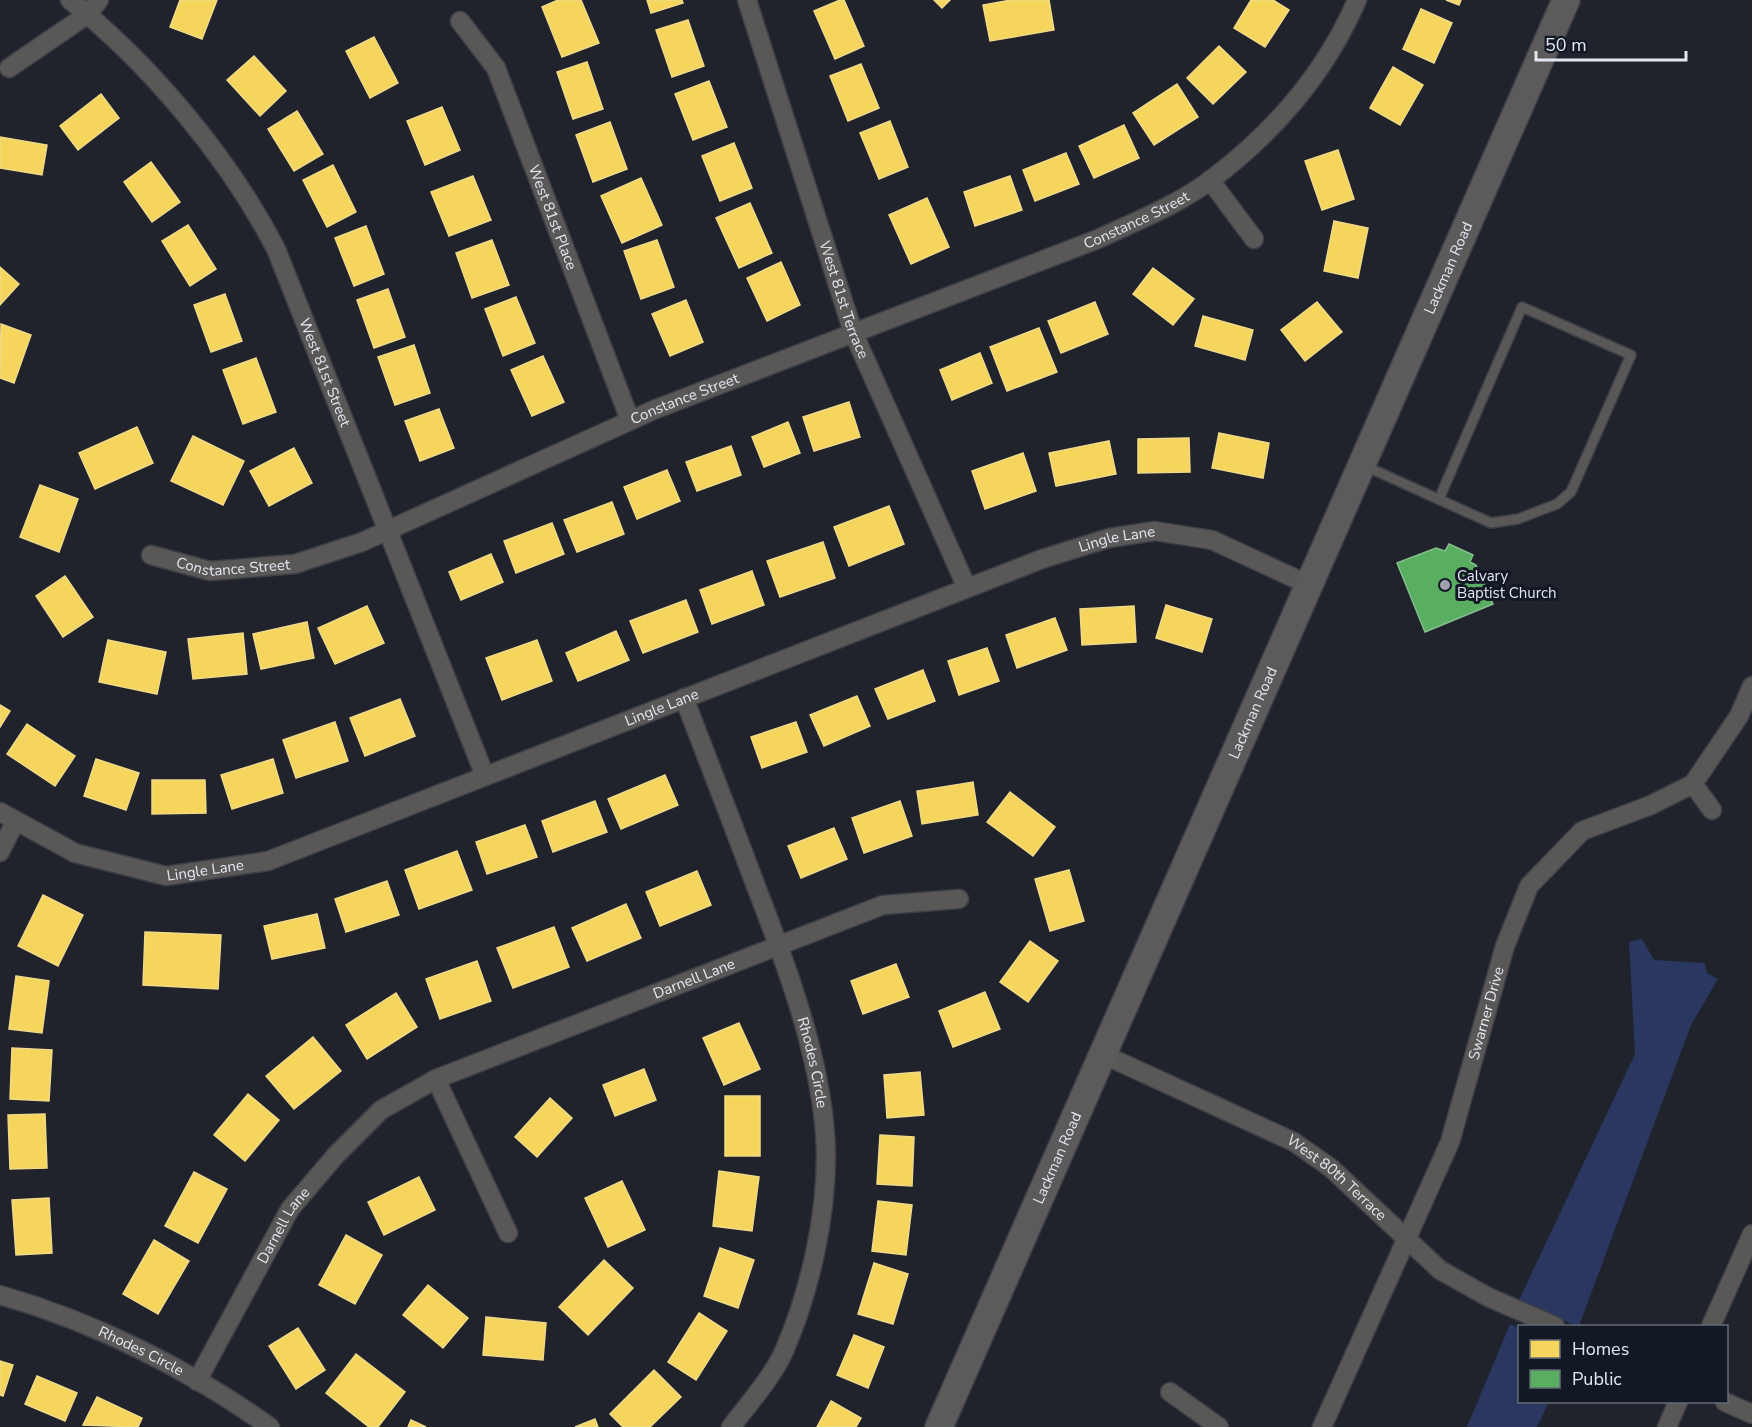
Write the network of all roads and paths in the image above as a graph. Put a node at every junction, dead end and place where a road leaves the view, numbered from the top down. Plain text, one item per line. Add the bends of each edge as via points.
1 (70, 0) edge
2 (747, 0) edge
3 (1357, 0) edge
4 (1566, 0) edge
5 (93, 7) edge
6 (460, 21) dead end
7 (9, 68) dead end
8 (1210, 180) junction
9 (1254, 240) dead end
10 (853, 332) junction
11 (630, 420) junction
12 (1360, 464) junction
13 (1439, 499) junction
14 (388, 530) junction
15 (151, 555) dead end
16 (1307, 584) junction
17 (967, 588) junction
18 (1752, 686) edge
19 (684, 698) junction
20 (485, 776) junction
21 (1693, 784) junction
22 (1712, 810) dead end
23 (7, 817) edge
24 (0, 852) edge
25 (959, 899) dead end
26 (778, 945) junction
27 (1102, 1054) junction
28 (436, 1079) junction
29 (508, 1233) dead end
30 (1752, 1234) edge
31 (1406, 1240) junction
32 (0, 1295) edge
33 (1553, 1325) edge
34 (1711, 1325) edge
35 (197, 1381) junction
36 (1170, 1392) dead end
37 (1728, 1402) edge
38 (1677, 1403) edge
39 (1752, 1414) edge
40 (270, 1427) edge
41 (731, 1427) edge
42 (939, 1427) edge
43 (1219, 1427) edge
44 (1322, 1427) edge
45 (1667, 1427) edge

1 - 5 street, West 81st Street
2 - 10 street, West 81st Terrace
3 - 8 street, Constance Street via 1323,65 1270,129
4 - 12 main road, Lackman Road
5 - 7 street
5 - 14 street, West 81st Street via 110,33 185,115 254,206 276,249
6 - 11 street, West 81st Place via 496,69
8 - 9 street
8 - 10 street, Constance Street via 1158,211 1098,239
10 - 11 street, Constance Street
10 - 17 street, West 81st Terrace
11 - 14 street, Constance Street
12 - 13 lane
12 - 16 main road, Lackman Road
13 - 13 lane via 1491,523 1518,519 1557,504 1571,492 1631,355 1522,307
14 - 15 street, Constance Street via 295,564 210,571
14 - 20 street, West 81st Street
16 - 17 street, Lingle Lane via 1212,540 1155,531 1108,538
16 - 27 main road, Lackman Road
17 - 19 street, Lingle Lane
18 - 21 street, Swarner Drive via 1739,716
19 - 20 street, Lingle Lane
19 - 26 street, Rhodes Circle
20 - 23 street, Lingle Lane via 268,861 166,876 75,853
21 - 22 street
21 - 31 street, Swarner Drive via 1582,831 1529,886 1505,946 1450,1142
23 - 24 street
25 - 26 street, Darnell Lane via 883,905
26 - 28 street, Darnell Lane
26 - 41 street, Rhodes Circle via 806,1035 821,1104 826,1155 821,1214 807,1281 784,1350
27 - 31 street, West 80th Terrace via 1294,1142 1331,1168
27 - 42 main road, Lackman Road
28 - 29 street
28 - 35 street, Darnell Lane via 381,1110 290,1209
30 - 34 street
31 - 33 street, West 80th Terrace via 1459,1282
31 - 44 street, Swarner Drive
32 - 35 street, Rhodes Circle via 109,1336
35 - 40 street, Rhodes Circle
36 - 43 street
37 - 39 street
38 - 45 street

